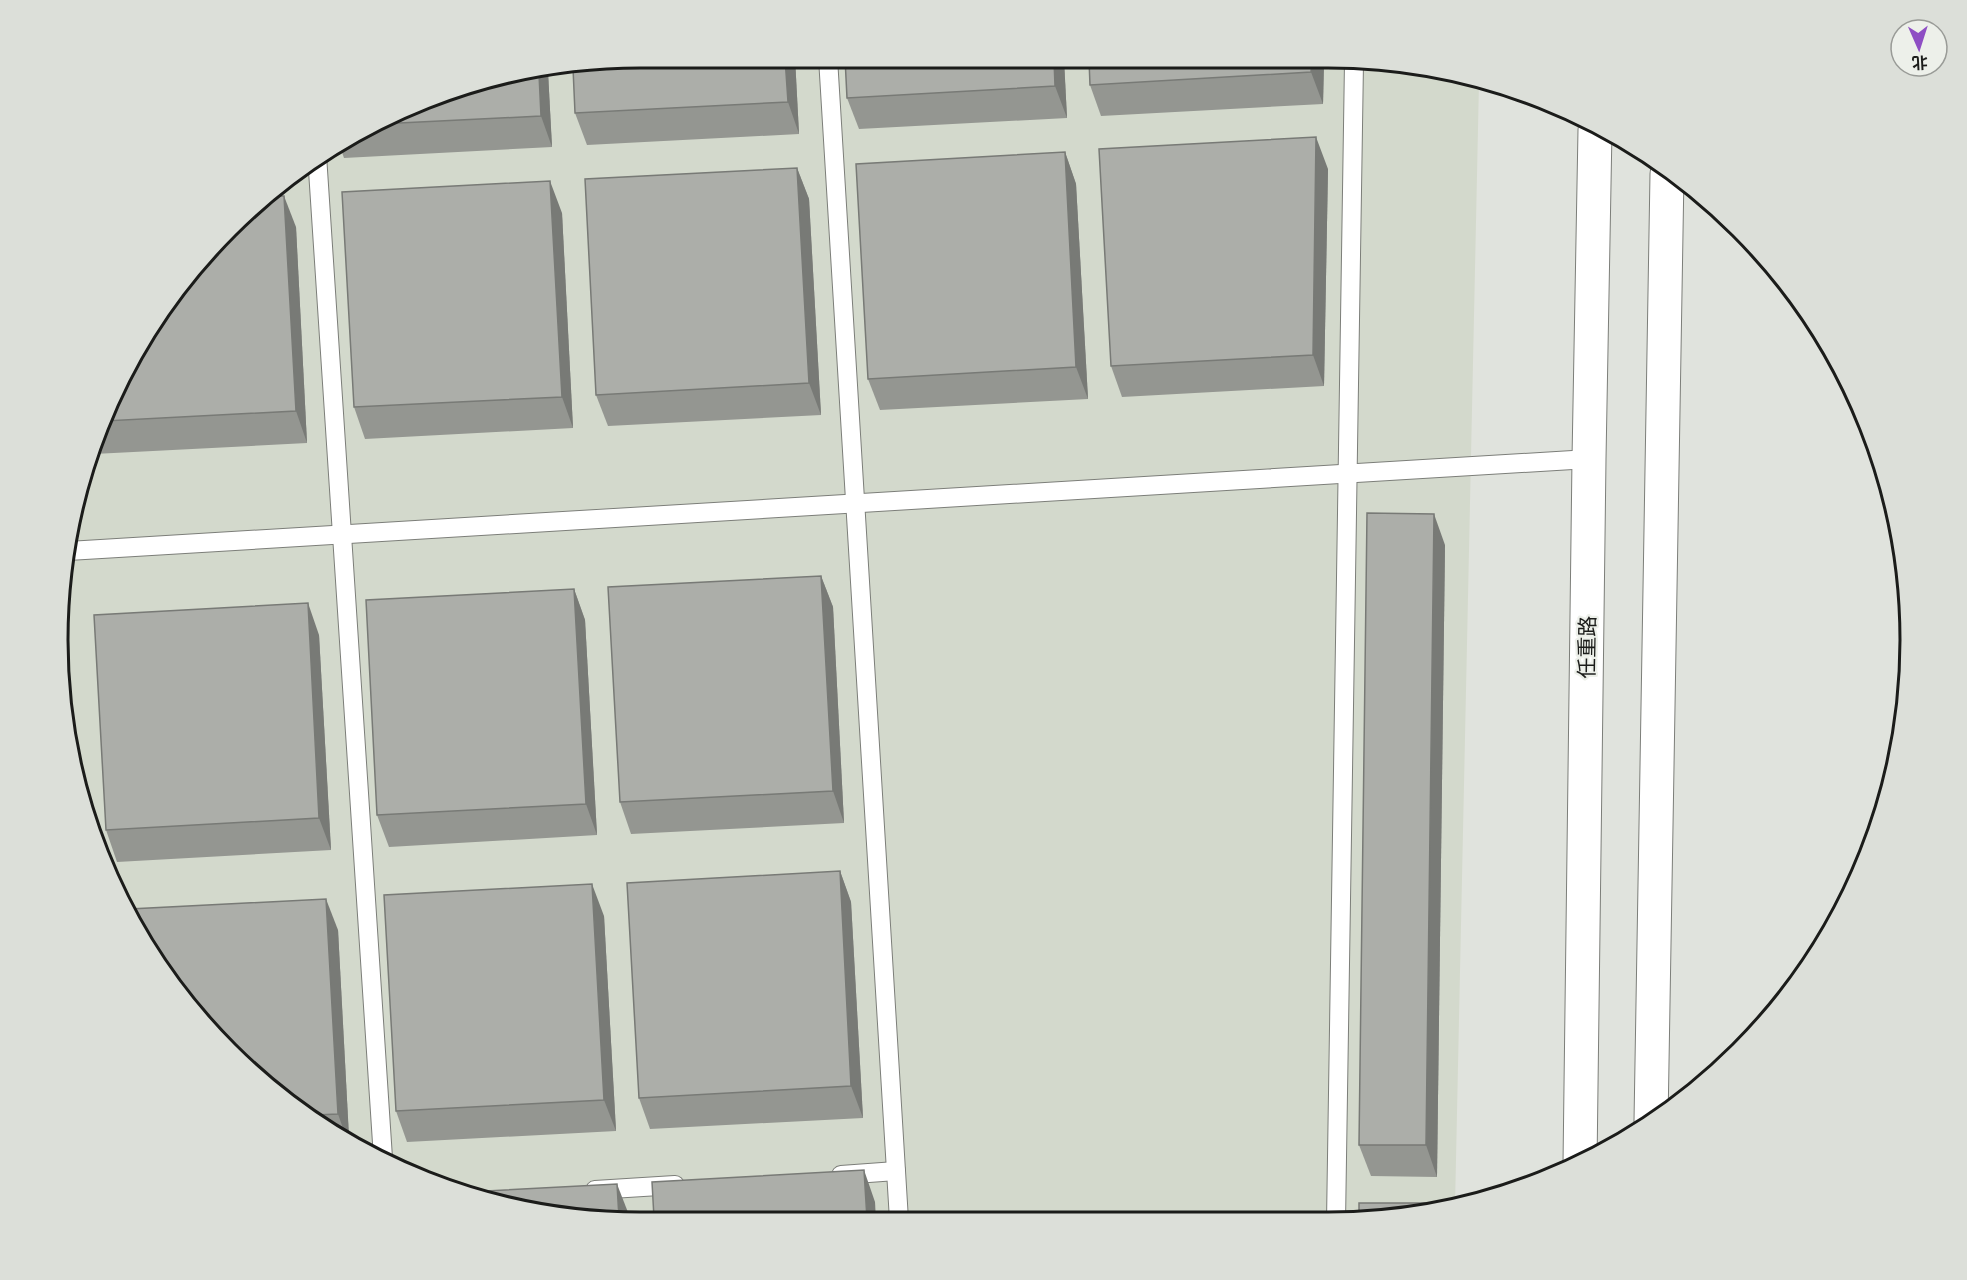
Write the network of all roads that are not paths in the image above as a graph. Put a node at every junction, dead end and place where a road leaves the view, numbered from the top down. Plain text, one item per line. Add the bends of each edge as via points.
1 (829, 68) edge
2 (1354, 69) edge
3 (1596, 135) edge
4 (318, 167) edge
5 (1667, 180) edge
6 (1589, 459) junction
7 (1347, 473) junction
8 (855, 504) junction
9 (342, 535) junction
10 (75, 551) edge
11 (1651, 1112) edge
12 (383, 1151) edge
13 (1580, 1153) edge
14 (896, 1171) junction
15 (825, 1176) edge
16 (696, 1184) edge
17 (578, 1191) edge
18 (899, 1212) edge
19 (1336, 1212) edge

1 - 8 lane
2 - 7 lane
3 - 6 main road, 任重路
4 - 9 lane
5 - 11 main road
6 - 7 lane
6 - 13 main road, 任重路
7 - 8 lane
7 - 19 lane
8 - 9 lane
8 - 14 lane
9 - 10 lane
9 - 12 lane
14 - 15 lane
14 - 18 lane
16 - 17 lane

